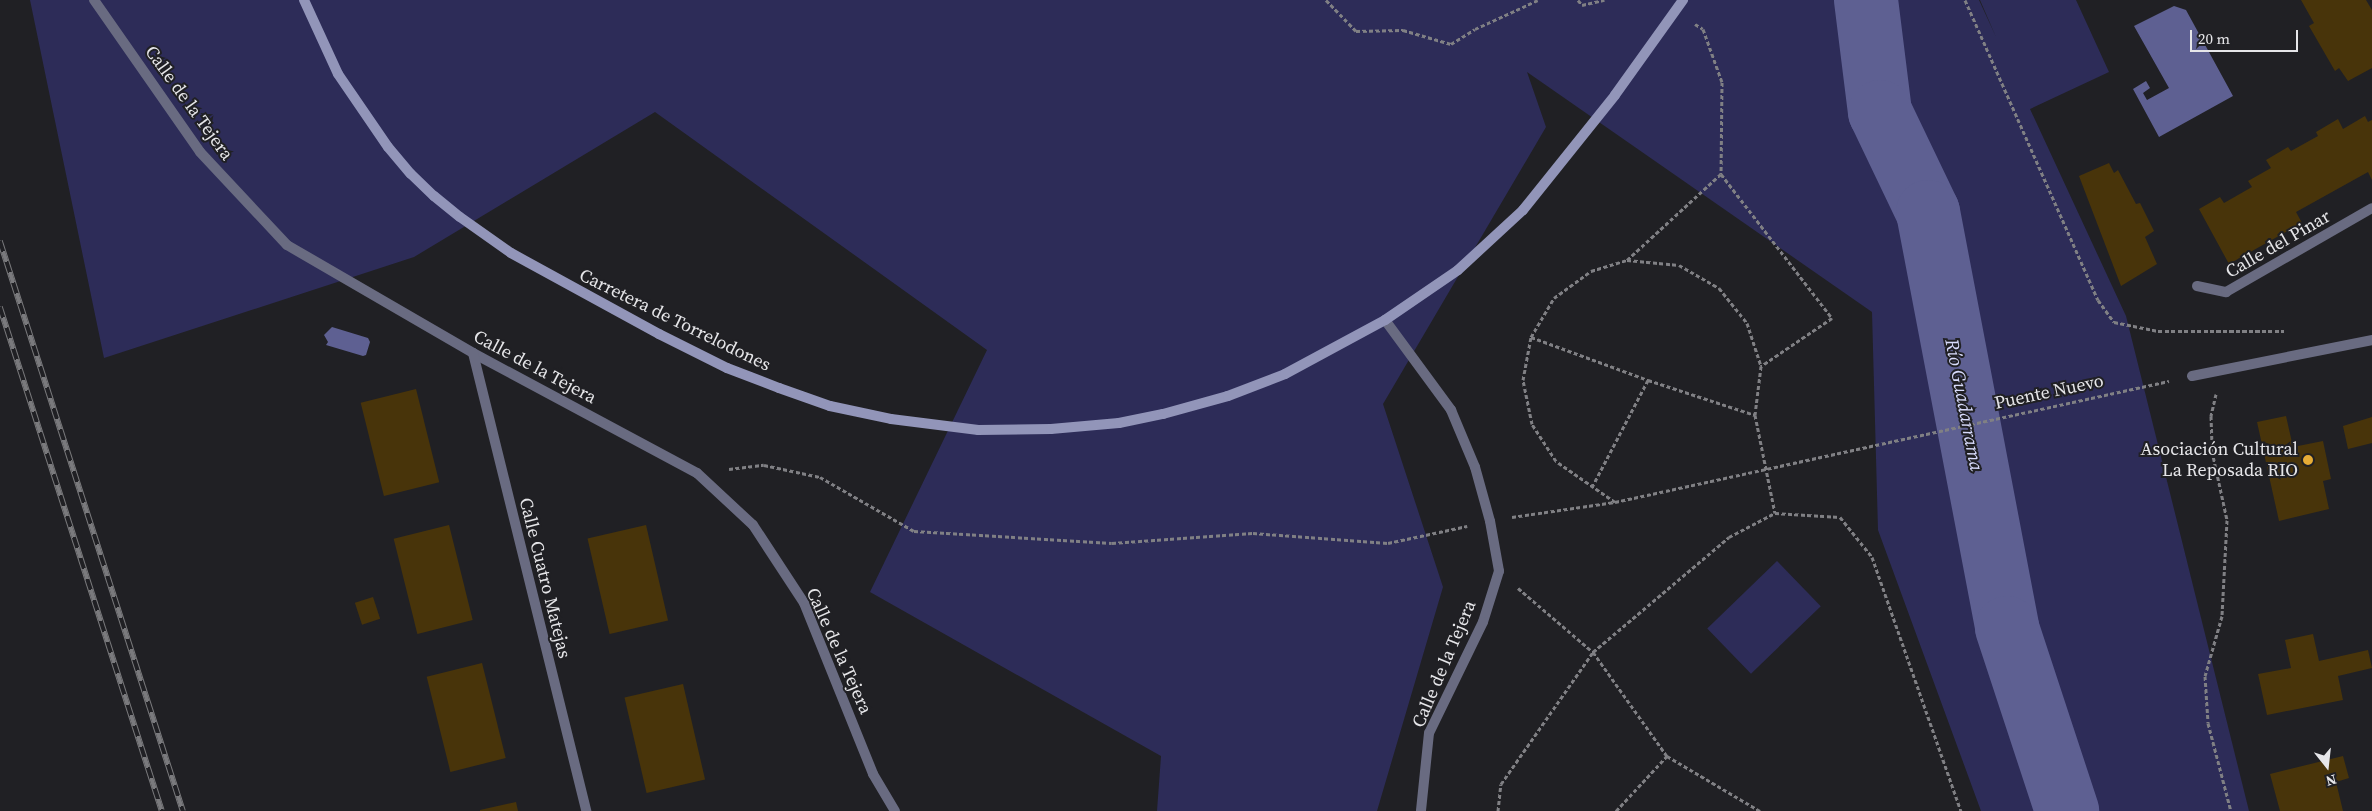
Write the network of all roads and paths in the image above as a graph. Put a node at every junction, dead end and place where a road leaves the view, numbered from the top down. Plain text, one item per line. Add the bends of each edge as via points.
1 (94, 0) edge
2 (304, 0) edge
3 (1326, 0) edge
4 (1538, 0) edge
5 (1578, 0) edge
6 (1604, 0) edge
7 (1683, 0) edge
8 (1965, 0) edge
9 (1688, 20) dead end
10 (1720, 174) junction
11 (2372, 208) edge
12 (1627, 260) junction
13 (2197, 286) dead end
14 (1386, 320) junction
15 (2290, 332) dead end
16 (1531, 336) junction
17 (2372, 340) edge
18 (473, 353) junction
19 (1760, 366) junction
20 (2222, 371) junction
21 (2192, 376) joint
22 (1648, 380) junction
23 (1755, 415) junction
24 (1766, 467) junction
25 (698, 473) junction
26 (1592, 487) junction
27 (1615, 502) junction
28 (1775, 513) junction
29 (1490, 521) junction
30 (1498, 571) junction
31 (1593, 652) junction
32 (1666, 756) junction
33 (586, 811) edge
34 (895, 811) edge
35 (1421, 811) edge
36 (1498, 811) edge
37 (1616, 811) edge
38 (1760, 811) edge
39 (1960, 811) edge
40 (2231, 811) edge

1 - 18 street, Calle de la Tejera via 200,152 287,245
2 - 14 main road, Carretera de Torrelodones via 338,74 362,112 411,174 460,217 511,253 659,334 727,368 830,406 891,419 978,430 1051,429 1119,423 1245,390 1285,374
3 - 4 path via 1356,31 1403,30 1451,44 1475,29
5 - 6 path via 1582,5
7 - 14 main road, Carretera de Torrelodones, bridge via 1615,94 1523,210 1458,270
8 - 15 path via 2098,300 2114,322 2158,331
9 - 10 path via 1703,29 1722,82
10 - 12 path
10 - 19 path via 1832,318
11 - 13 street, Calle del Pinar via 2226,292
12 - 16 path via 1591,271 1554,298
12 - 19 path via 1679,266 1719,288 1747,323
14 - 29 street, Calle de la Tejera via 1451,410 1475,467
16 - 22 path
16 - 26 path via 1523,380 1532,424 1556,461
17 - 20 street
18 - 25 street, Calle de la Tejera
18 - 33 street, Calle Cuatro Matejas
19 - 23 path
20 - 21 street
20 - 40 path via 2211,416 2212,451 2227,520 2222,616 2205,676 2208,723
21 - 24 path, Puente Nuevo
22 - 23 path
22 - 26 path
23 - 24 path
24 - 27 path, Puente Nuevo
24 - 28 path
25 - 29 path, Puente Nuevo via 764,465 820,477 914,531 954,534 1112,543 1252,533 1388,543
25 - 34 street, Calle de la Tejera via 753,525 804,603 873,774
26 - 27 path
27 - 29 path, Puente Nuevo
28 - 31 path via 1729,537
28 - 39 path via 1840,517 1872,557
29 - 30 street, Calle de la Tejera
30 - 31 path
30 - 35 street, Calle de la Tejera via 1483,622 1429,733
31 - 32 path
31 - 36 path via 1502,784
32 - 37 path
32 - 38 path

